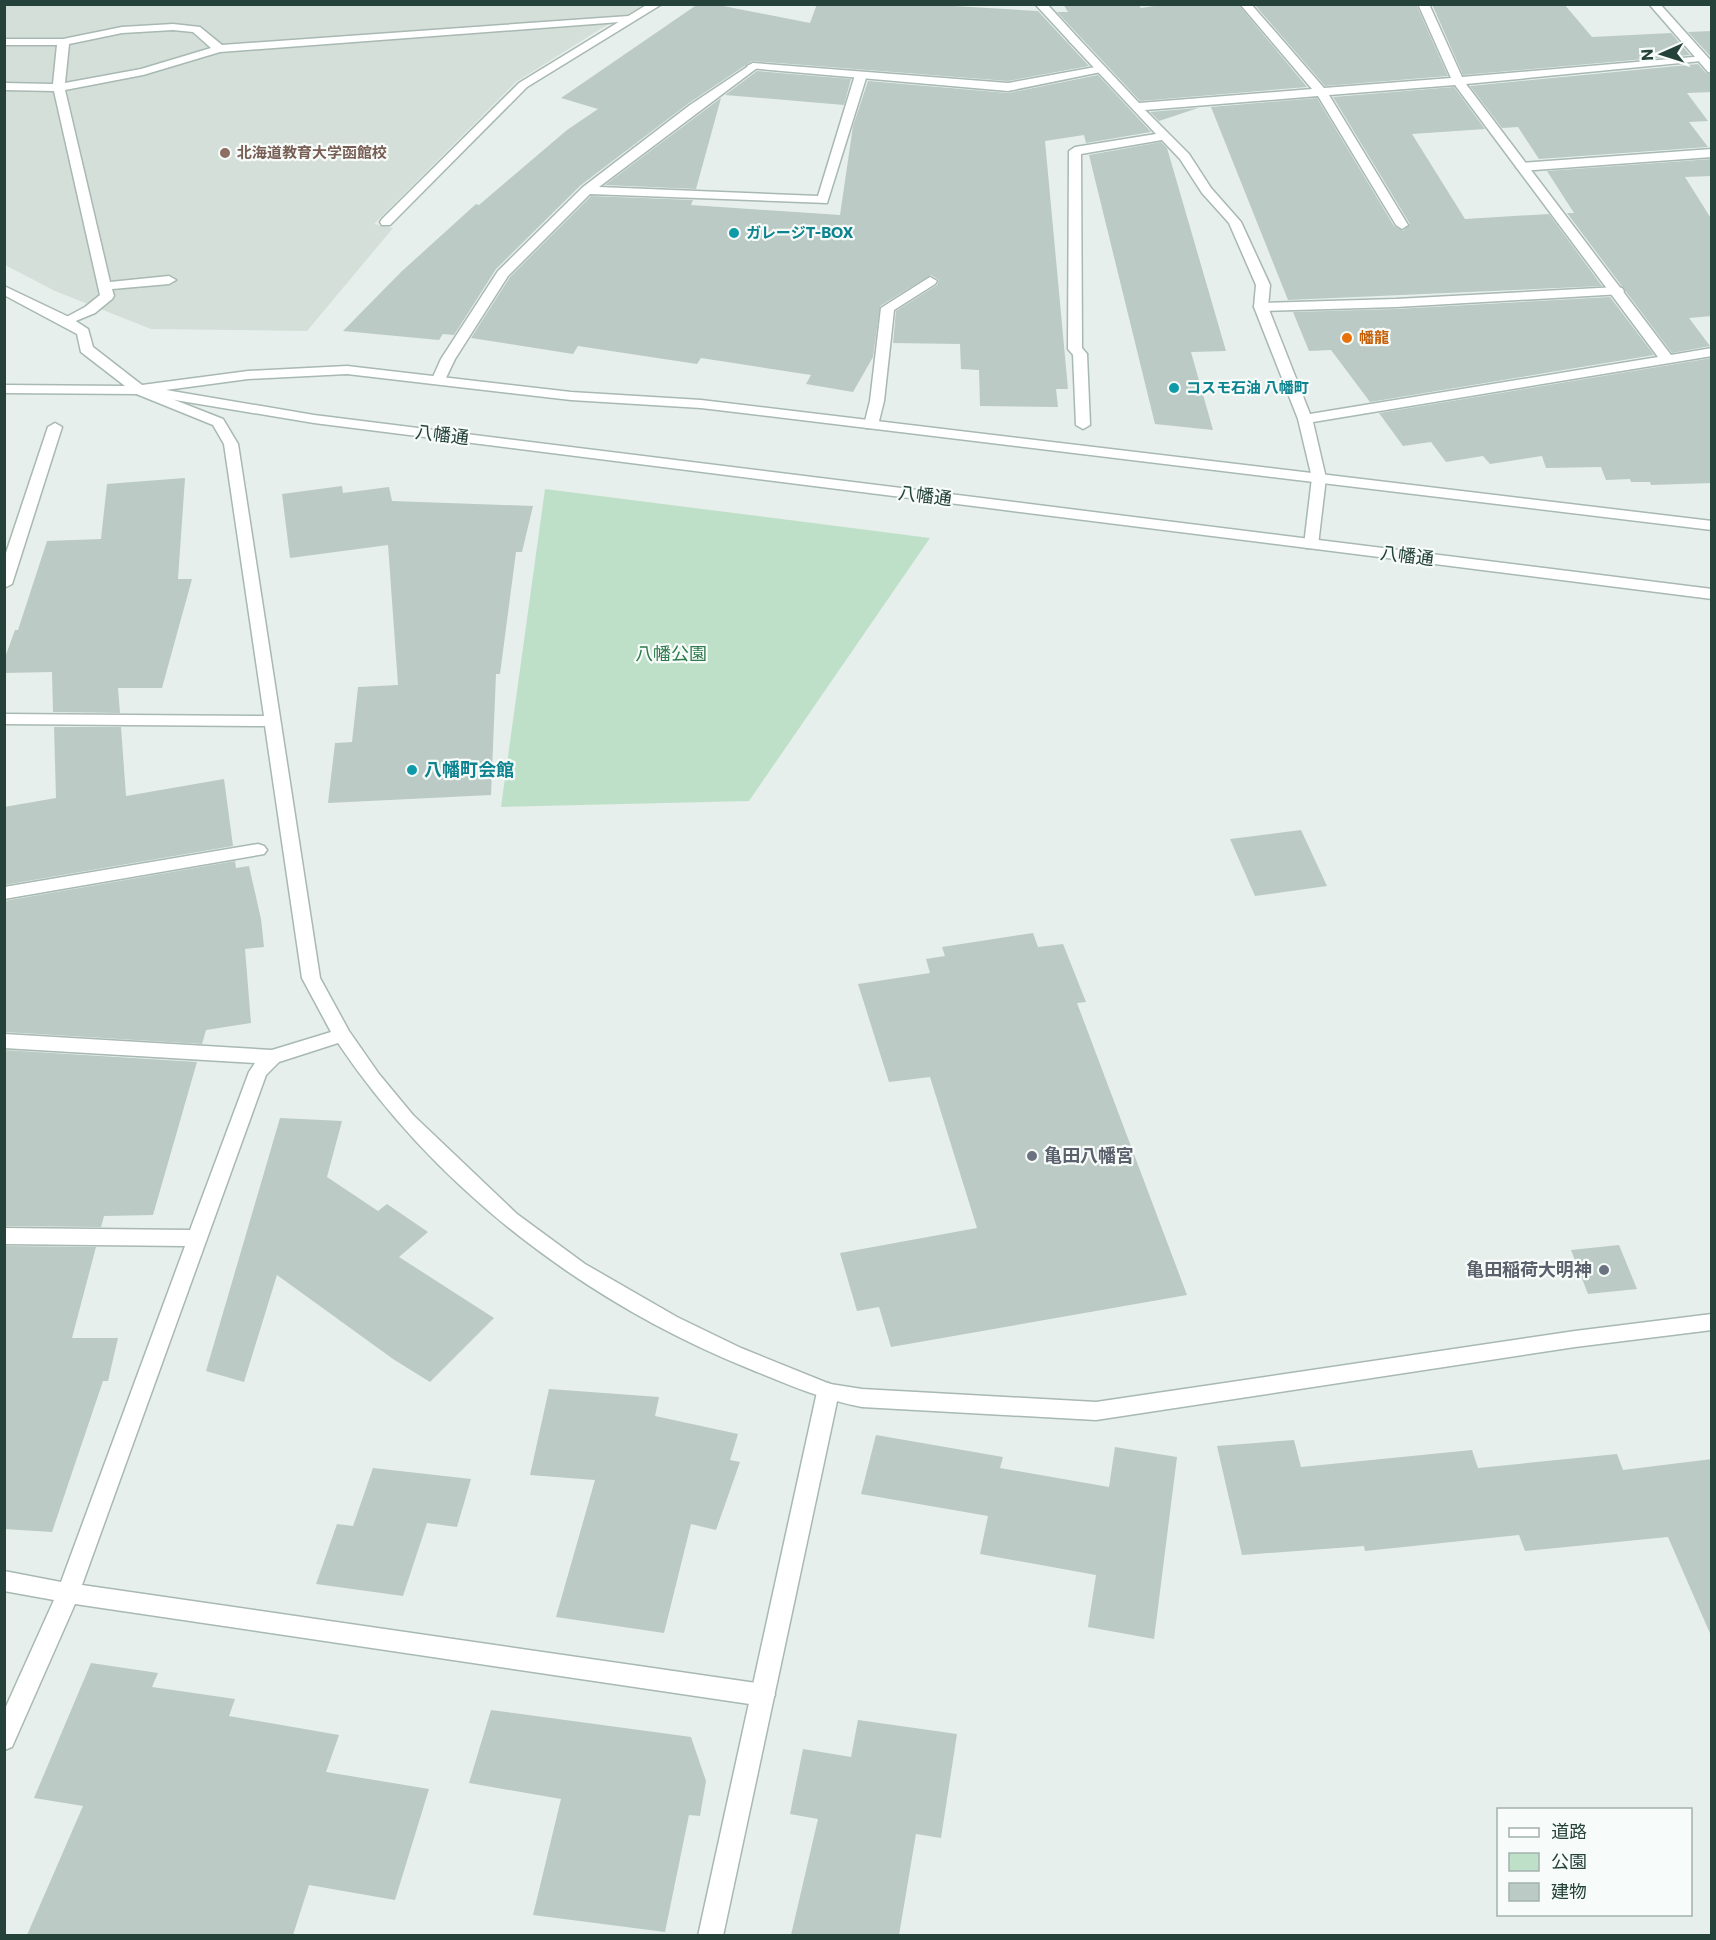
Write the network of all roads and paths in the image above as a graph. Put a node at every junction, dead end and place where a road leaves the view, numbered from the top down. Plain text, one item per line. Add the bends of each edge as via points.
1 (657, 4) edge
2 (1040, 4) edge
3 (1245, 4) edge
4 (1423, 4) edge
5 (1654, 4) edge
6 (629, 20) junction
7 (4, 42) edge
8 (63, 42) junction
9 (219, 49) junction
10 (1701, 58) junction
11 (1101, 69) junction
12 (1712, 70) edge
13 (861, 75) junction
14 (1458, 81) junction
15 (4, 86) edge
16 (59, 88) junction
17 (1322, 93) junction
18 (1136, 107) junction
19 (1164, 136) junction
20 (1712, 153) edge
21 (1522, 167) junction
22 (587, 190) junction
23 (386, 222) dead end
24 (1402, 225) dead end
25 (169, 280) dead end
26 (930, 281) dead end
27 (105, 286) junction
28 (4, 291) edge
29 (1617, 291) junction
30 (1261, 307) junction
31 (66, 321) junction
32 (1712, 352) edge
33 (1666, 358) junction
34 (439, 379) junction
35 (4, 389) edge
36 (139, 390) junction
37 (1305, 419) junction
38 (871, 425) junction
39 (1083, 425) dead end
40 (55, 427) dead end
41 (1319, 478) junction
42 (1712, 526) edge
43 (1311, 545) junction
44 (4, 584) edge
45 (1712, 594) edge
46 (4, 718) edge
47 (274, 721) junction
48 (258, 850) dead end
49 (4, 893) edge
50 (342, 1035) junction
51 (4, 1041) edge
52 (272, 1057) junction
53 (4, 1236) edge
54 (197, 1238) junction
55 (1712, 1322) edge
56 (828, 1392) junction
57 (4, 1581) edge
58 (68, 1593) junction
59 (763, 1695) junction
60 (4, 1739) edge
61 (710, 1935) edge

1 - 6 street
2 - 11 street
3 - 17 street
4 - 14 street
5 - 10 street
6 - 9 street
6 - 23 street via 523,85
7 - 8 street
8 - 9 street via 122,30 174,27 196,30
8 - 16 street
9 - 16 street via 143,72
10 - 12 street
10 - 14 street
11 - 13 street via 1008,87
11 - 18 street
13 - 22 street via 753,66
13 - 22 street via 823,200
14 - 17 street
14 - 21 street
15 - 16 street
16 - 27 street
17 - 18 street
17 - 24 street
18 - 19 street
19 - 30 street via 1185,156 1206,190 1235,222 1263,285
19 - 39 street via 1075,151 1075,349 1080,354
20 - 21 street
21 - 29 street
22 - 34 street via 503,274
25 - 27 street
26 - 38 street via 888,308
27 - 31 street via 107,296 90,310
28 - 31 street
29 - 30 street
29 - 33 street
30 - 37 street
31 - 36 street via 83,333 86,349
32 - 33 street
33 - 37 street
34 - 36 street, 八幡通 via 347,370 248,375
34 - 38 street, 八幡通
35 - 36 street, 八幡通
36 - 43 street, 八幡通 via 314,419
36 - 47 street via 218,422 231,444
37 - 41 street
38 - 41 street, 八幡通
40 - 44 street
41 - 42 street, 八幡通
41 - 43 street
43 - 45 street, 八幡通
46 - 47 street
47 - 50 street via 311,978
48 - 49 street
50 - 52 street
50 - 56 street via 406,1120 437,1151 510,1219 578,1270 702,1339
51 - 52 street
52 - 54 street via 258,1072
53 - 54 street
54 - 58 street
55 - 56 street via 1096,1411 862,1398
56 - 59 street
57 - 58 street
58 - 59 street
58 - 60 street
59 - 61 street

